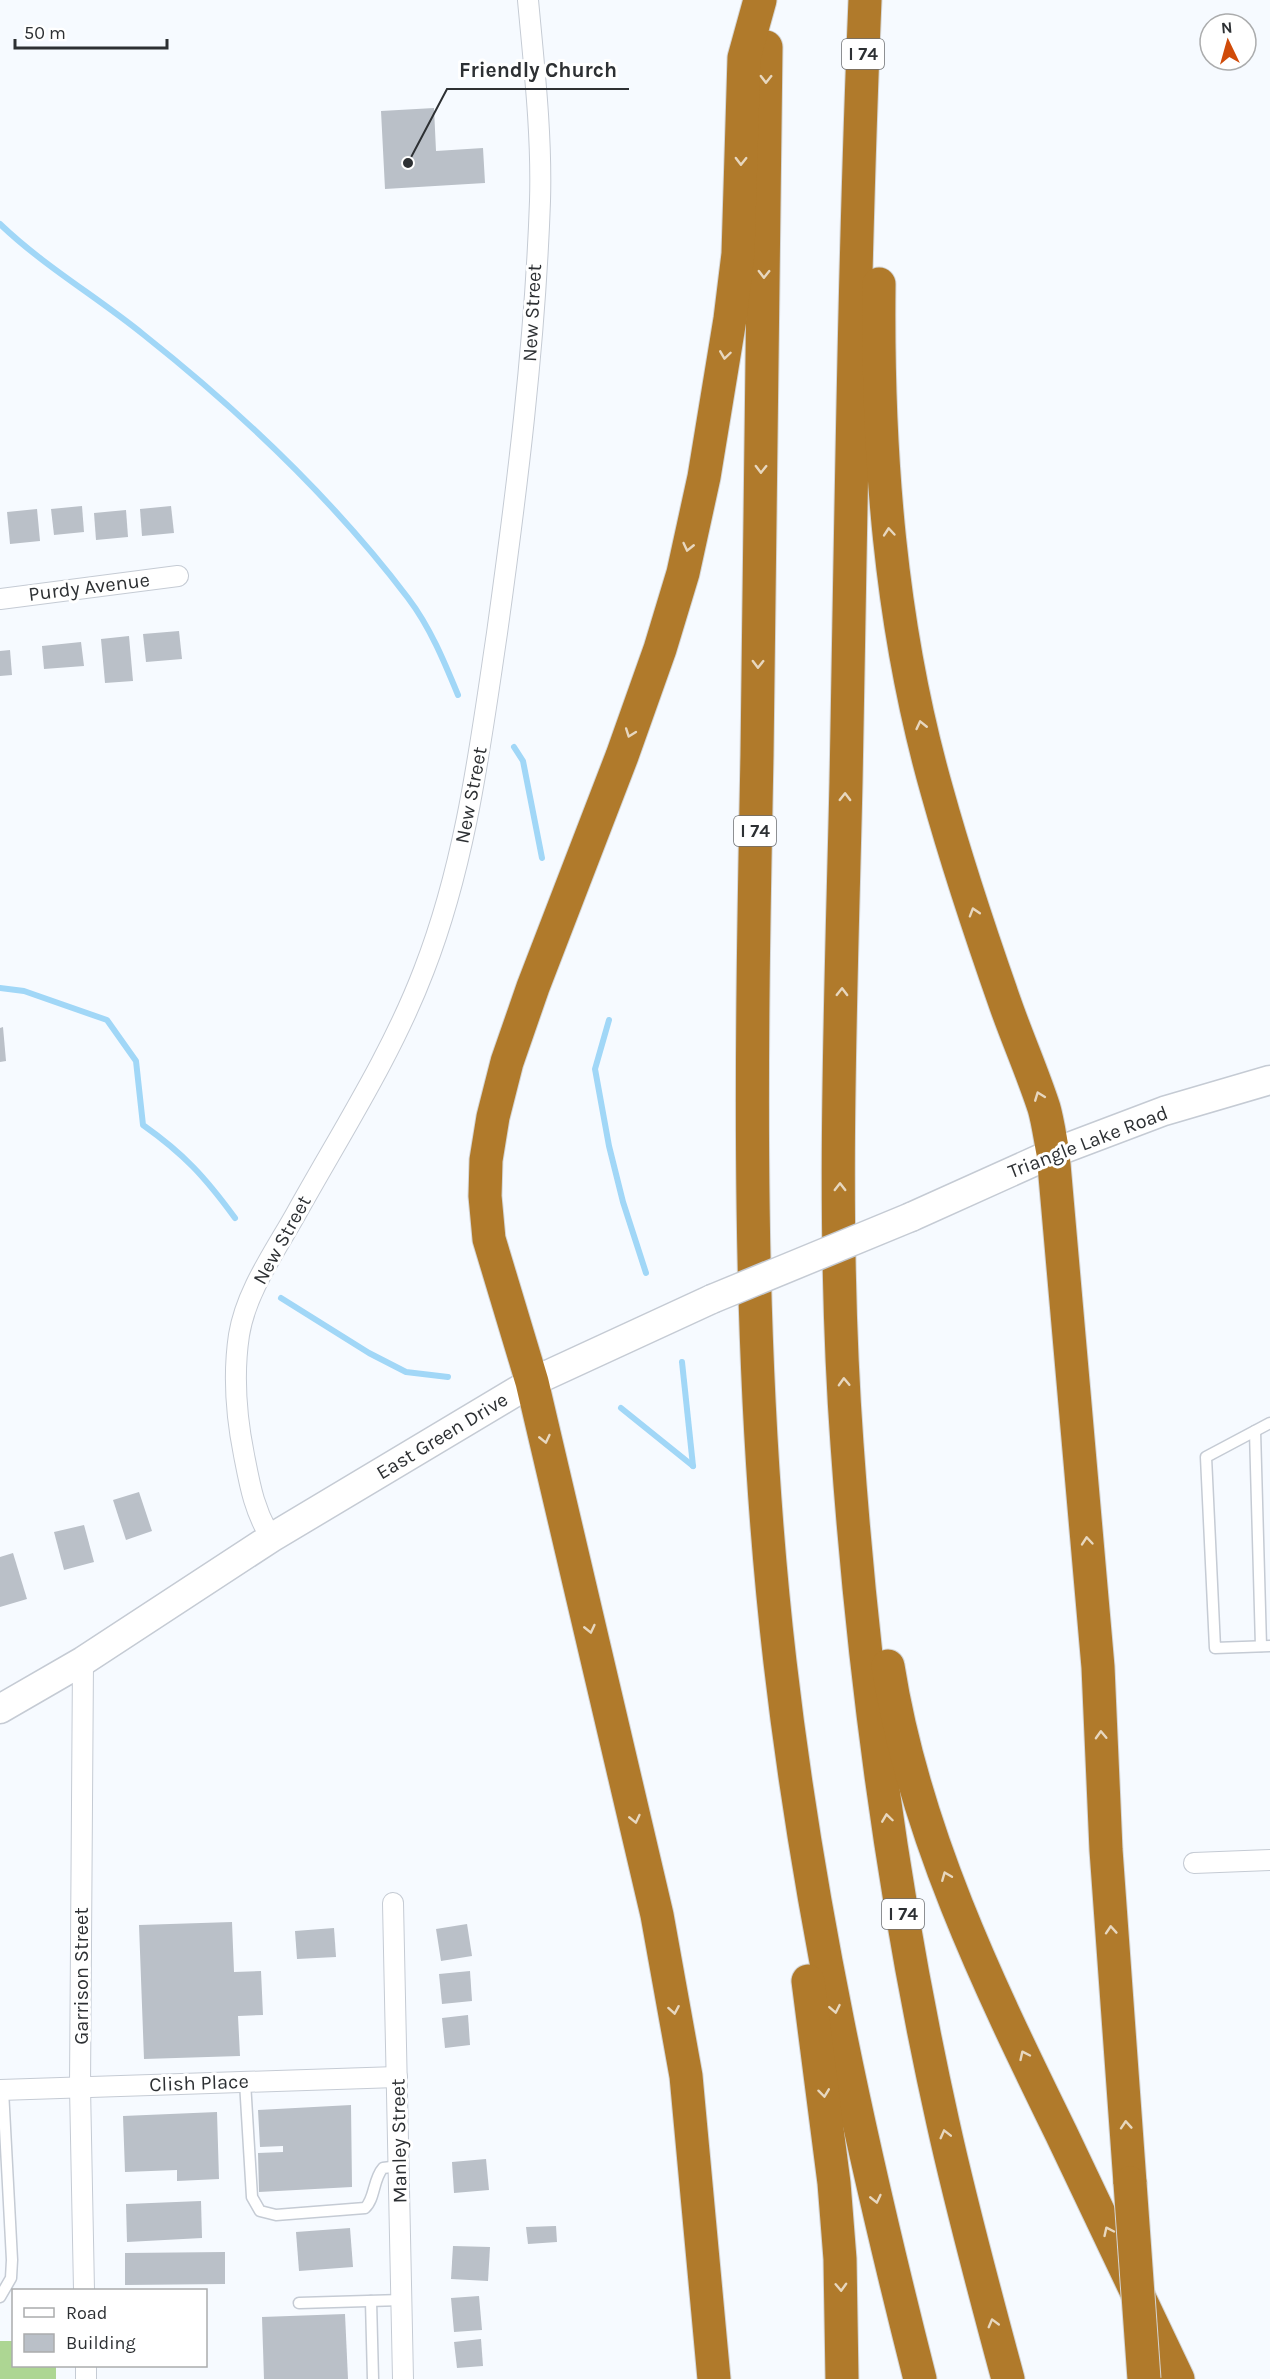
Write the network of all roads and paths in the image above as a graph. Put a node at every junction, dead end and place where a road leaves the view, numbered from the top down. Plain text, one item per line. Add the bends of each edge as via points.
1 (528, 0) edge
2 (760, 0) edge
3 (767, 0) edge
4 (865, 0) edge
5 (861, 108) junction
6 (178, 576) dead end
7 (0, 598) edge
8 (1270, 1080) edge
9 (1053, 1153) junction
10 (911, 1217) joint
11 (532, 1382) junction
12 (1270, 1423) edge
13 (1255, 1431) junction
14 (846, 1441) junction
15 (271, 1538) junction
16 (1266, 1646) edge
17 (83, 1660) junction
18 (780, 1661) junction
19 (0, 1709) edge
20 (1270, 1860) edge
21 (1194, 1863) dead end
22 (393, 1903) dead end
23 (397, 2077) junction
24 (245, 2082) junction
25 (80, 2087) junction
26 (1, 2090) edge
27 (399, 2166) junction
28 (84, 2289) edge
29 (0, 2297) edge
30 (402, 2300) junction
31 (370, 2301) junction
32 (299, 2302) dead end
33 (373, 2379) edge
34 (403, 2379) edge
35 (714, 2379) edge
36 (842, 2379) edge
37 (920, 2379) edge
38 (1008, 2379) edge
39 (1144, 2379) edge
40 (1178, 2379) edge

1 - 15 street, New Street via 540,200 530,362 513,517 478,762 457,868 424,971 377,1070 257,1284 240,1332 234,1391 240,1438 256,1513
2 -> 11 highway via 744,58 738,254 730,319 704,477 683,573 622,756 532,987 507,1062 486,1160 489,1239
3 -> 18 highway, I 74 via 752,1002 753,1203 760,1418
4 - 5 highway, I 74
9 -> 5 highway via 1044,1109 977,922 936,789 902,635 879,402 880,181
14 -> 5 highway, I 74 via 840,1287 840,1085
6 - 7 street, Purdy Avenue
8 - 9 main road, Triangle Lake Road via 1164,1112
9 - 10 main road, Triangle Lake Road
39 -> 9 highway, bridge via 1106,1850 1098,1667
10 - 11 main road, East Green Drive, bridge via 712,1299
11 - 15 main road, East Green Drive
11 -> 35 highway via 657,1915 686,2076
12 - 13 lane
13 - 16 lane
13 - 16 lane via 1206,1457 1215,1648
38 -> 14 highway, I 74 via 943,2123 894,1865 865,1651
40 -> 14 highway via 1001,2006 937,1853 903,1741 881,1620 869,1519
15 - 17 main road, East Green Drive
17 - 19 main road, East Green Drive
17 - 25 street, Garrison Street
18 -> 36 highway via 772,1725 834,2183
18 -> 37 highway, I 74 via 825,1963 854,2106
20 - 21 street
22 - 23 street, Manley Street
23 - 24 street, Clish Place
23 - 27 street, Manley Street
24 - 25 street, Clish Place
24 - 27 lane via 252,2197 260,2211 276,2215 365,2208 370,2203 377,2174 382,2168
25 - 26 street, Clish Place
25 - 28 street, Garrison Street
26 - 29 lane via 12,2260 11,2278
27 - 30 street, Manley Street
30 - 31 lane
30 - 34 street, Manley Street
31 - 32 lane
31 - 33 lane

